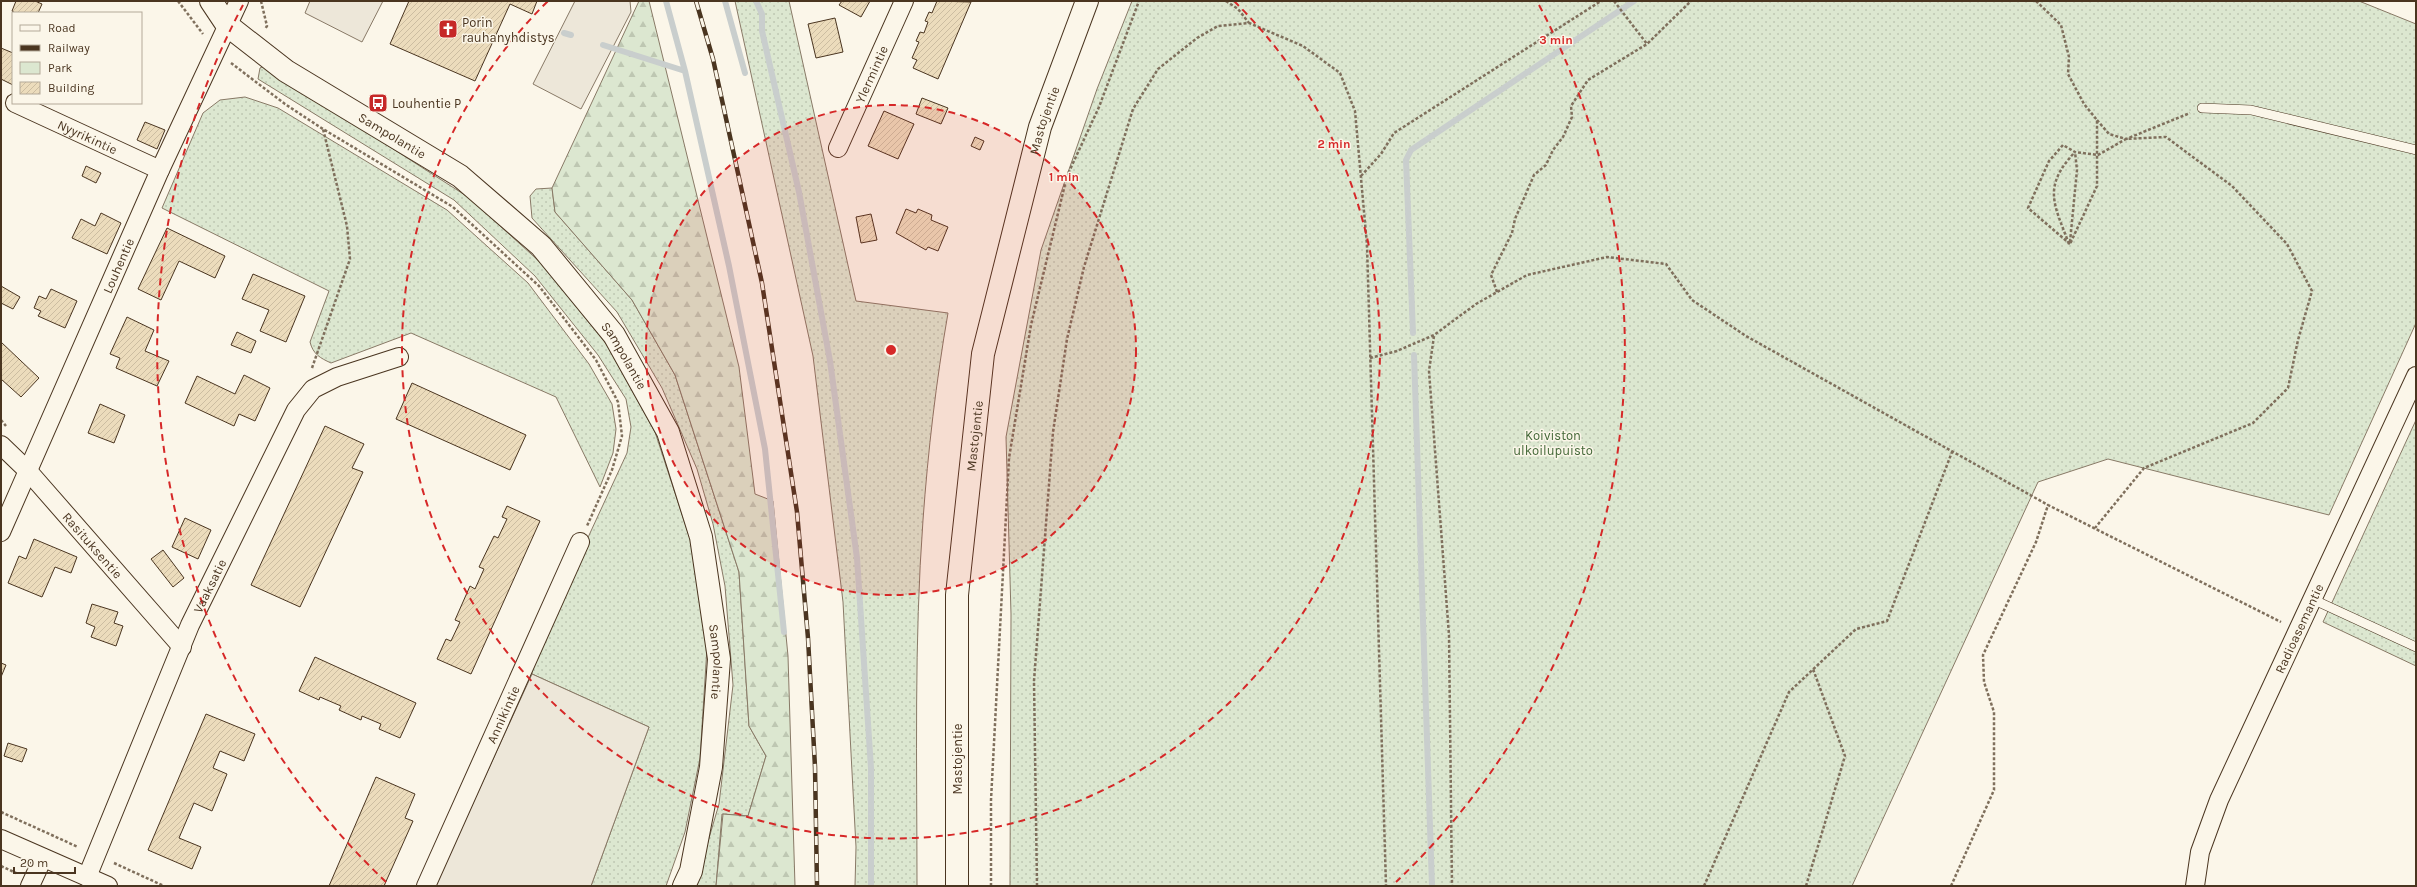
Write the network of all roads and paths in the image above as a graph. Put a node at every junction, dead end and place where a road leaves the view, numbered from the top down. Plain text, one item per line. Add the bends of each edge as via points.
1 (178, 1) edge
2 (210, 1) edge
3 (239, 1) edge
4 (904, 1) edge
5 (1087, 1) edge
6 (1139, 1) edge
7 (1226, 1) edge
8 (1600, 1) edge
9 (1691, 1) edge
10 (2036, 1) edge
11 (1615, 2) edge
12 (1249, 23) junction
13 (227, 25) junction
14 (1647, 44) junction
15 (215, 51) junction
16 (1, 97) edge
17 (12, 102) edge
18 (16, 104) edge
19 (2202, 108) joint
20 (2096, 120) junction
21 (2126, 139) junction
22 (838, 148) dead end
23 (2416, 150) edge
24 (2075, 152) junction
25 (2098, 155) junction
26 (160, 170) junction
27 (1361, 176) junction
28 (2070, 244) junction
29 (1497, 292) junction
30 (1434, 335) junction
31 (399, 357) dead end
32 (1370, 358) junction
33 (2416, 376) edge
34 (1, 445) edge
35 (1952, 452) junction
36 (28, 471) junction
37 (2048, 505) junction
38 (2095, 528) junction
39 (1, 532) edge
40 (580, 542) joint
41 (2312, 599) junction
42 (2297, 631) junction
43 (182, 647) junction
44 (2416, 647) edge
45 (1813, 669) junction
46 (1, 839) edge
47 (43, 858) junction
48 (86, 876) junction
49 (30, 886) edge
50 (108, 886) edge
51 (426, 886) edge
52 (684, 886) edge
53 (958, 886) edge
54 (991, 886) edge
55 (1037, 886) edge
56 (1386, 886) edge
57 (1452, 886) edge
58 (1704, 886) edge
59 (1806, 886) edge
60 (1951, 886) edge
61 (2195, 886) edge

1 - 15 path
2 - 13 street, Sampolantie
3 - 13 street, Louhentie
4 - 22 street, Ylermintie
5 - 53 street, Mastojentie via 1040,127 983,354 957,595
6 - 54 path via 1099,107 1067,176 1031,325 1009,458 991,800
7 - 12 path via 1238,9
8 - 27 path via 1506,60 1482,79 1394,133 1381,154
9 - 14 path
10 - 20 path via 2061,25 2069,57 2068,74
11 - 14 path
12 - 27 path via 1303,46 1340,73 1355,111
12 - 55 path via 1218,26 1197,38 1158,69 1133,109 1084,267 1072,317 1053,432 1035,673
13 - 15 street, Louhentie
13 - 52 street, Sampolantie via 286,71 460,176 541,246 614,335 668,432 701,537 720,659 711,767 691,871
14 - 29 path via 1588,80 1571,106 1572,117 1563,137 1546,165 1534,175 1515,219 1512,233 1492,275
15 - 26 street, Louhentie
15 - 40 path via 323,129 453,207 539,286 596,360 618,402 622,436 612,470
16 - 17 street, Nyyrikintie
18 - 26 street, Nyyrikintie
19 - 21 path
19 - 23 lane via 2251,110
20 - 21 path via 2109,134
20 - 25 path
21 - 25 path
21 - 38 path via 2166,137 2232,186 2287,244 2312,291 2288,388 2254,423 2144,468
24 - 25 path
24 - 28 path via 2077,170
24 - 28 path via 2061,166 2054,185 2054,204
24 - 28 path via 2063,145 2049,161 2028,208
25 - 28 path via 2097,186
26 - 36 street, Louhentie
27 - 32 path via 1367,245
29 - 30 path
29 - 35 path via 1527,275 1607,257 1666,264 1692,300 1746,336
30 - 32 path via 1397,351
30 - 57 path via 1429,371 1449,635
31 - 43 street, Vaaksatie via 337,377 313,388 296,410 190,625
32 - 56 path
33 - 41 street, Radioasemantie
34 - 36 street, Rasituksentie
35 - 37 path
35 - 45 path via 1887,621 1856,628
36 - 39 street, Louhentie
36 - 43 street, Rasituksentie
37 - 38 path
37 - 60 path via 2036,542 1983,655 1984,682 1994,712 1994,790
38 - 42 path
40 - 51 street, Annikintie
41 - 42 street, Radioasemantie
41 - 44 lane
42 - 61 street, Radioasemantie via 2218,800 2200,852
43 - 48 street, Vaaksatie
45 - 58 path via 1789,692
45 - 59 path via 1845,756
46 - 47 street
47 - 48 street
47 - 49 street
48 - 50 street

